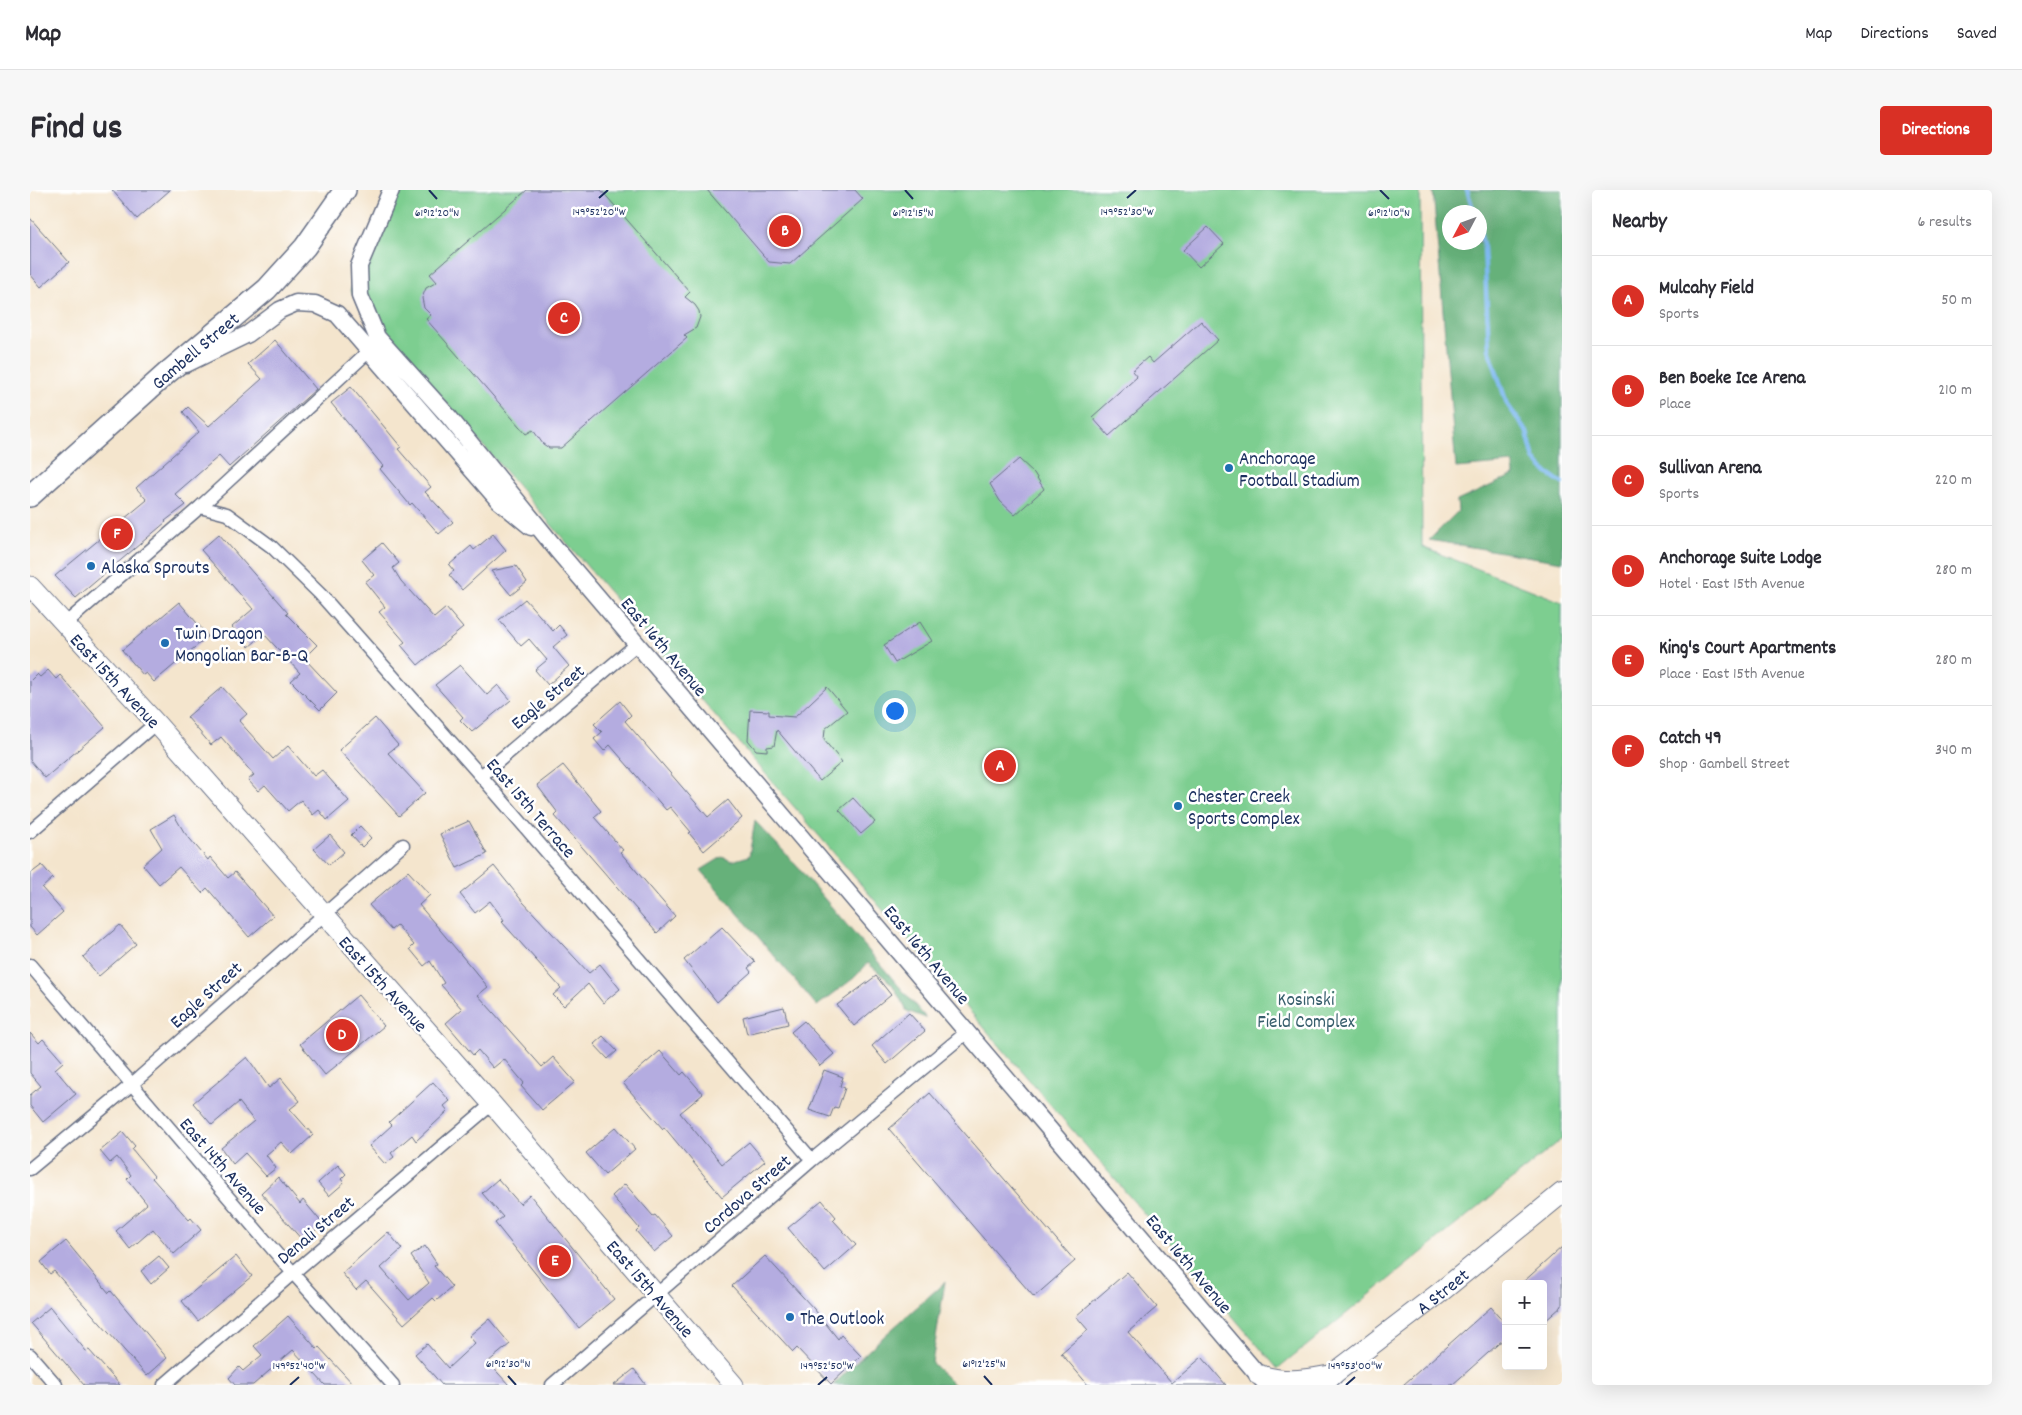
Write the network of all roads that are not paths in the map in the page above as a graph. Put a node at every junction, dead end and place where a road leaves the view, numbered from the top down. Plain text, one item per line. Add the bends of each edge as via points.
1 (344, 190) edge
2 (391, 190) edge
3 (369, 351) junction
4 (167, 373) junction
5 (30, 496) edge
6 (200, 507) junction
7 (557, 550) junction
8 (30, 586) edge
9 (65, 624) junction
10 (637, 644) junction
11 (156, 723) junction
12 (481, 776) junction
13 (30, 832) edge
14 (404, 845) dead end
15 (323, 914) junction
16 (30, 966) edge
17 (967, 1032) junction
18 (131, 1085) junction
19 (492, 1104) junction
20 (812, 1160) junction
21 (30, 1169) edge
22 (1562, 1193) edge
23 (293, 1273) junction
24 (656, 1295) junction
25 (30, 1355) edge
26 (1263, 1380) edge
27 (1326, 1380) edge
28 (56, 1385) edge
29 (164, 1385) edge
30 (393, 1385) edge
31 (552, 1385) edge
32 (734, 1385) edge

1 - 4 highway, Gambell Street via 305,247 267,289
2 - 7 street, East 16th Avenue via 359,266 360,296 377,337 449,417
3 - 4 street, East 16th Avenue via 337,314 315,304 296,303 280,310 248,334
3 - 6 street
3 - 7 street, East 16th Avenue via 500,501
4 - 5 highway, Gambell Street
6 - 9 street
6 - 12 street, East 15th Terrace via 227,514 272,547 320,594
7 - 10 street, East 16th Avenue
8 - 9 main road, East 15th Avenue
9 - 11 main road, East 15th Avenue
10 - 12 street, Eagle Street
10 - 17 street, East 16th Avenue
11 - 13 street
11 - 15 main road, East 15th Avenue
12 - 20 street, East 15th Terrace
14 - 15 street, Eagle Street
15 - 18 street, Eagle Street
15 - 19 main road, East 15th Avenue
16 - 18 street, East 14th Avenue
17 - 20 street, Cordova Street
17 - 26 street, East 16th Avenue
18 - 21 street, Eagle Street
18 - 23 street, East 14th Avenue
19 - 23 street, Denali Street
19 - 24 main road, East 15th Avenue
20 - 24 street, Cordova Street
22 - 27 main road, A Street
23 - 29 street, Denali Street
23 - 30 street, East 14th Avenue
24 - 31 street, Cordova Street
24 - 32 main road, East 15th Avenue
25 - 28 street
26 - 27 main road

